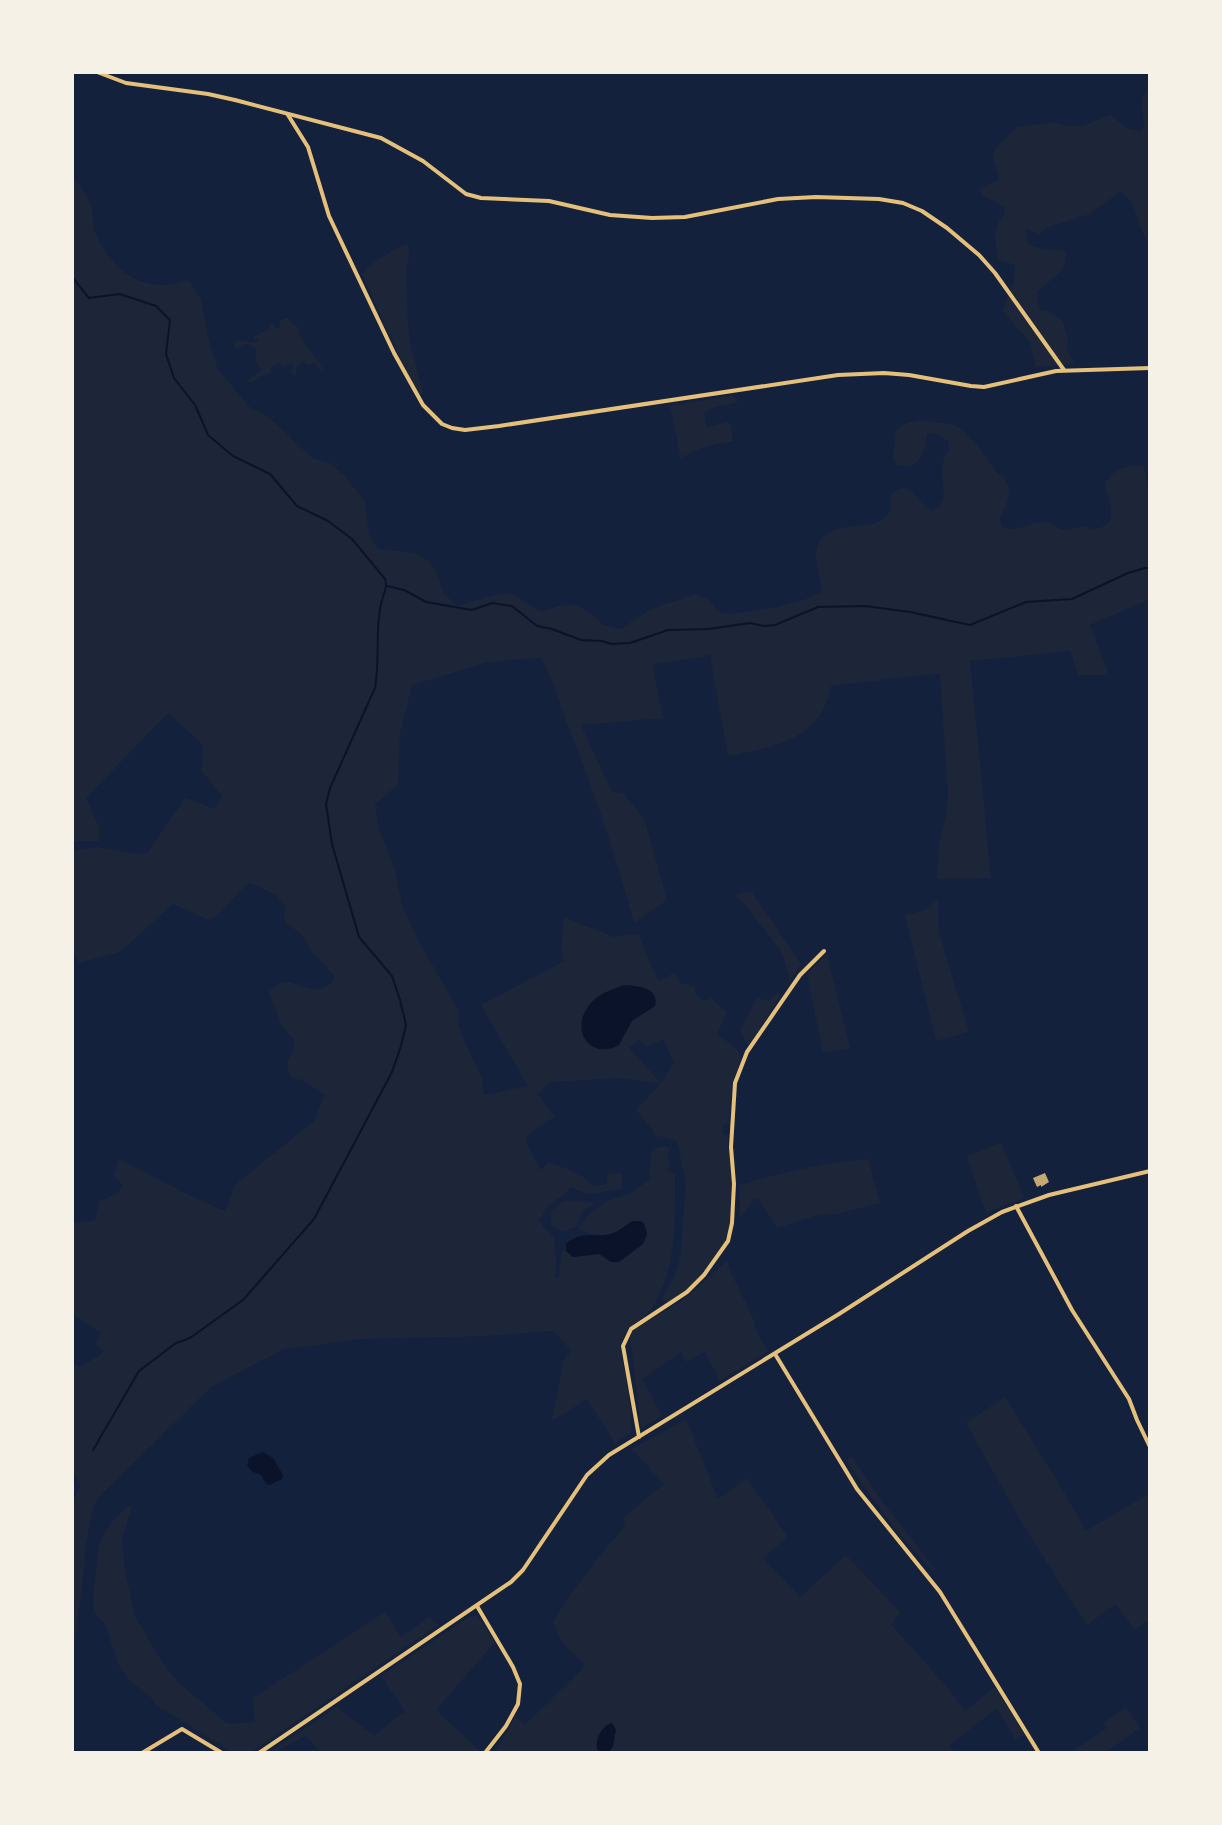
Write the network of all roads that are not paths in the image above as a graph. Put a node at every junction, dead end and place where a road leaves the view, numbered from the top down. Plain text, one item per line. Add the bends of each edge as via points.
1 (97, 72) edge
2 (287, 113) junction
3 (1150, 368) edge
4 (1064, 370) junction
5 (824, 951) dead end
6 (1150, 1171) edge
7 (1016, 1206) junction
8 (775, 1354) junction
9 (639, 1437) junction
10 (1150, 1447) edge
11 (477, 1606) junction
12 (142, 1753) edge
13 (222, 1753) edge
14 (259, 1753) edge
15 (485, 1753) edge
16 (1039, 1753) edge

1 - 2 street via 126,83 208,94
2 - 4 street via 381,138 466,194 481,198 549,201 652,218 778,199 903,203 947,228 979,255
2 - 4 street via 308,147 329,216 404,373 423,405 452,428 499,426 838,375 909,375 984,387
3 - 4 street
5 - 9 street via 800,975 747,1052 735,1083 728,1241 712,1267 687,1292 631,1329 623,1346
6 - 7 street
7 - 8 street
7 - 10 street via 1072,1310 1129,1399
8 - 9 street
8 - 16 street via 857,1489 940,1592
9 - 11 street via 591,1470 523,1570
11 - 14 street
11 - 15 street via 520,1684 518,1704
12 - 13 street via 182,1729

